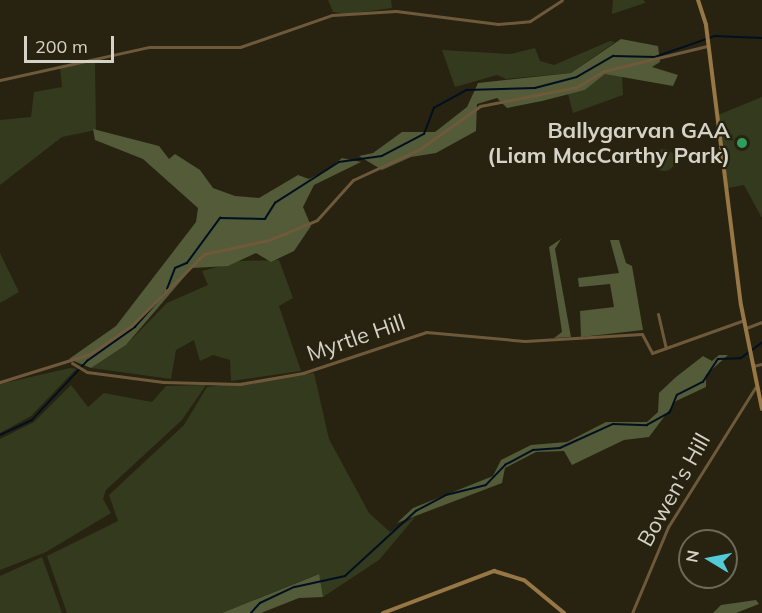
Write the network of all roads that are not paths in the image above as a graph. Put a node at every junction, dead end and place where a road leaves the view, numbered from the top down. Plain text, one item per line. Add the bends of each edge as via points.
1 (562, 0) edge
2 (698, 0) edge
3 (707, 42) junction
4 (0, 80) edge
5 (658, 314) dead end
6 (744, 320) junction
7 (762, 322) edge
8 (746, 328) junction
9 (666, 348) junction
10 (72, 363) junction
11 (762, 364) edge
12 (753, 366) junction
13 (0, 382) edge
14 (755, 388) junction
15 (762, 409) edge
16 (383, 613) edge
17 (564, 613) edge
18 (632, 613) edge

1 - 4 street via 539,17 516,23 476,24 396,11 332,15 240,47 149,47
2 - 3 main road
3 - 6 main road
3 - 10 street via 604,71 554,93 488,103 420,149 353,180 317,220 269,240 210,251 131,326
5 - 9 street
6 - 8 main road
6 - 9 street
7 - 8 street
8 - 12 main road
9 - 10 street, Myrtle Hill via 650,352 642,334 525,341 426,332 303,373 240,384 163,382 79,369
10 - 13 street
11 - 12 street
12 - 14 main road
14 - 15 main road
14 - 18 street, Bowen's Hill via 668,527
16 - 17 main road via 494,571 524,580

